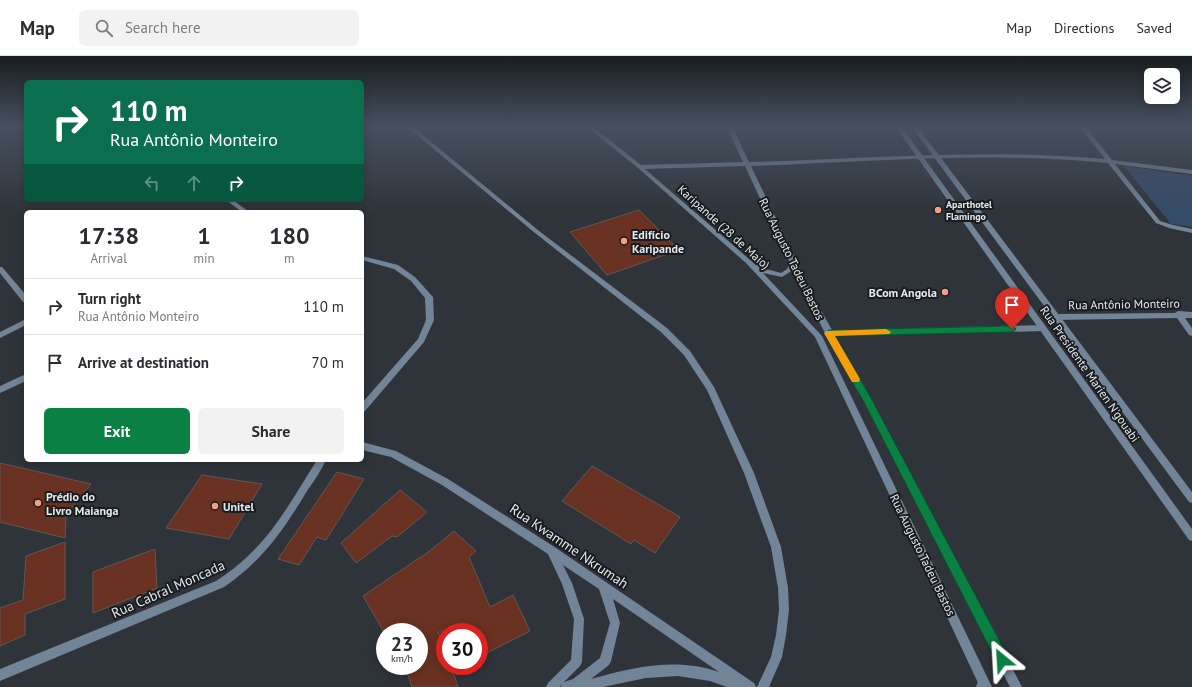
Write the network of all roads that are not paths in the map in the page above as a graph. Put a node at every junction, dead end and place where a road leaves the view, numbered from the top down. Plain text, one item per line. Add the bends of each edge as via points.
1 (445, 155) edge
2 (626, 155) edge
3 (743, 155) edge
4 (1105, 155) edge
5 (937, 156) junction
6 (920, 157) junction
7 (1110, 162) junction
8 (747, 164) junction
9 (640, 167) junction
10 (1192, 172) edge
11 (232, 202) edge
12 (243, 210) edge
13 (1192, 231) edge
14 (364, 259) edge
15 (748, 262) junction
16 (793, 264) junction
17 (0, 269) edge
18 (24, 298) edge
19 (1178, 314) junction
20 (1192, 315) edge
21 (1056, 317) junction
22 (24, 323) edge
23 (1043, 328) junction
24 (1192, 332) edge
25 (829, 333) junction
26 (0, 335) edge
27 (818, 336) joint
28 (24, 378) edge
29 (0, 390) edge
30 (364, 407) edge
31 (364, 447) edge
32 (321, 462) edge
33 (1192, 499) edge
34 (1192, 538) edge
35 (552, 551) junction
36 (604, 588) junction
37 (0, 675) edge
38 (984, 685) edge
39 (552, 687) edge
40 (567, 687) edge
41 (583, 687) edge
42 (742, 687) edge
43 (750, 687) edge
44 (764, 687) edge
45 (1016, 687) edge

1 - 44 street via 537,232 664,330 687,353 711,389 749,473 776,547 784,610 776,657
2 - 9 street, Karipande (28 de Maio)
3 - 8 street, Rua Augusto Tadeu Bastos
4 - 7 street
5 - 6 street
5 - 7 street via 1022,156
5 - 21 street, Rua Presidente Marien N'gouabi
6 - 8 street
6 - 23 street, Rua Presidente Marien N'gouabi
7 - 10 street
7 - 13 street via 1158,222 1171,228
8 - 9 street
8 - 16 street, Rua Augusto Tadeu Bastos
9 - 15 street, Karipande (28 de Maio)
11 - 12 street
14 - 30 street via 396,267 412,278 429,297 430,320 421,340
15 - 16 street via 764,271 782,275 790,270
15 - 27 street, Karipande (28 de Maio)
16 - 25 street, Rua Augusto Tadeu Bastos
17 - 18 street
19 - 20 street, Rua Antônio Monteiro
19 - 21 street, Rua Antônio Monteiro
19 - 24 street
21 - 33 street, Rua Presidente Marien N'gouabi
22 - 26 street
23 - 25 street
23 - 34 street, Rua Presidente Marien N'gouabi
25 - 45 street, Rua Augusto Tadeu Bastos via 868,401
27 - 38 street, Rua Augusto Tadeu Bastos
28 - 29 street
31 - 35 street, Rua Kwamme Nkrumah via 393,454 445,482
32 - 37 street, Rua Cabral Moncada via 266,546 234,576 213,588
35 - 36 street, Rua Kwamme Nkrumah
35 - 39 street via 567,583 578,619 576,662
36 - 40 street via 615,623 605,660
36 - 43 street, Rua Kwamme Nkrumah
41 - 42 street via 630,674 676,670 709,675

